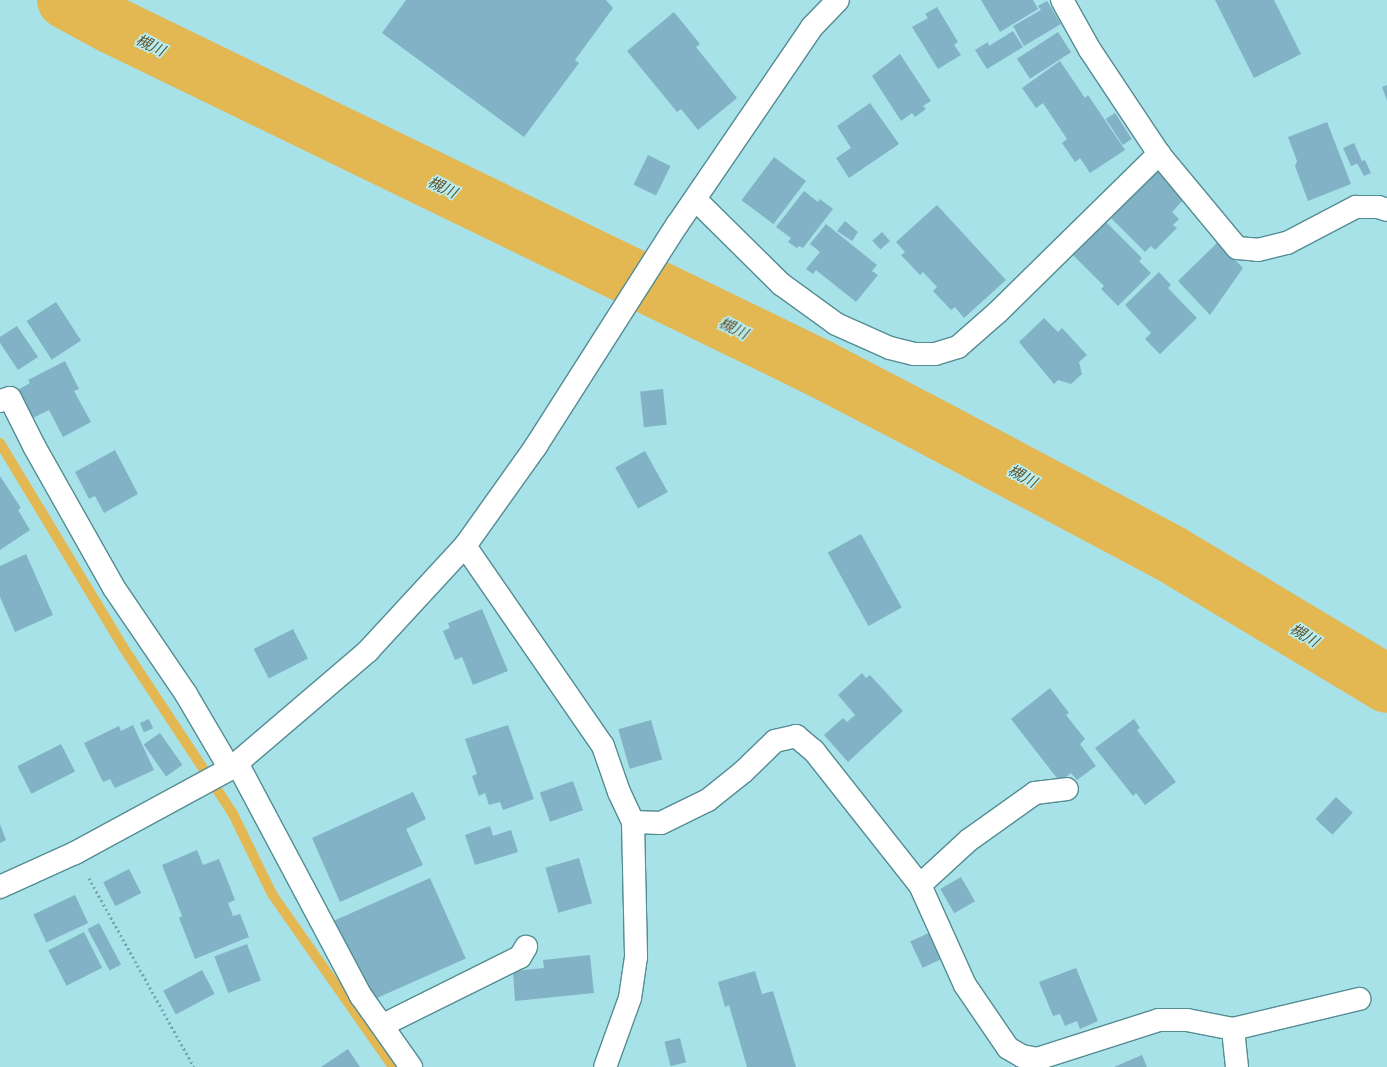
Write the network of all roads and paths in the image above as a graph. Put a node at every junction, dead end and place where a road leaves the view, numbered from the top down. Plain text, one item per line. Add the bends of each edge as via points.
1 (838, 0) edge
2 (1062, 0) edge
3 (1159, 154) junction
4 (696, 200) junction
5 (1387, 210) edge
6 (0, 401) edge
7 (465, 546) junction
8 (233, 766) junction
9 (1067, 790) dead end
10 (633, 822) junction
11 (75, 853) junction
12 (920, 885) junction
13 (0, 887) edge
14 (526, 947) dead end
15 (1360, 999) dead end
16 (383, 1025) junction
17 (1233, 1029) junction
18 (1038, 1063) edge
19 (194, 1067) edge
20 (411, 1067) edge
21 (605, 1067) edge
22 (1238, 1067) edge

1 - 4 street via 812,27
2 - 3 street via 1090,50
3 - 4 street via 998,312 958,347 935,354 914,354 890,348 836,324 781,284
3 - 5 street via 1237,248 1258,250 1287,243 1356,207 1378,207
4 - 7 street via 677,225 536,446
6 - 8 street via 10,398 114,588
7 - 8 street via 368,651
7 - 10 street via 603,746 619,792
8 - 11 street
8 - 16 street via 361,996
9 - 12 street via 1035,793 969,840
10 - 12 street via 661,823 708,800 743,772 775,741 796,736 814,751
10 - 21 street via 636,957 630,998
11 - 13 street
11 - 19 path
12 - 18 street via 965,985 1008,1048
14 - 16 street via 520,957
15 - 17 street
16 - 20 street
17 - 18 street via 1188,1020 1159,1020
17 - 22 street

